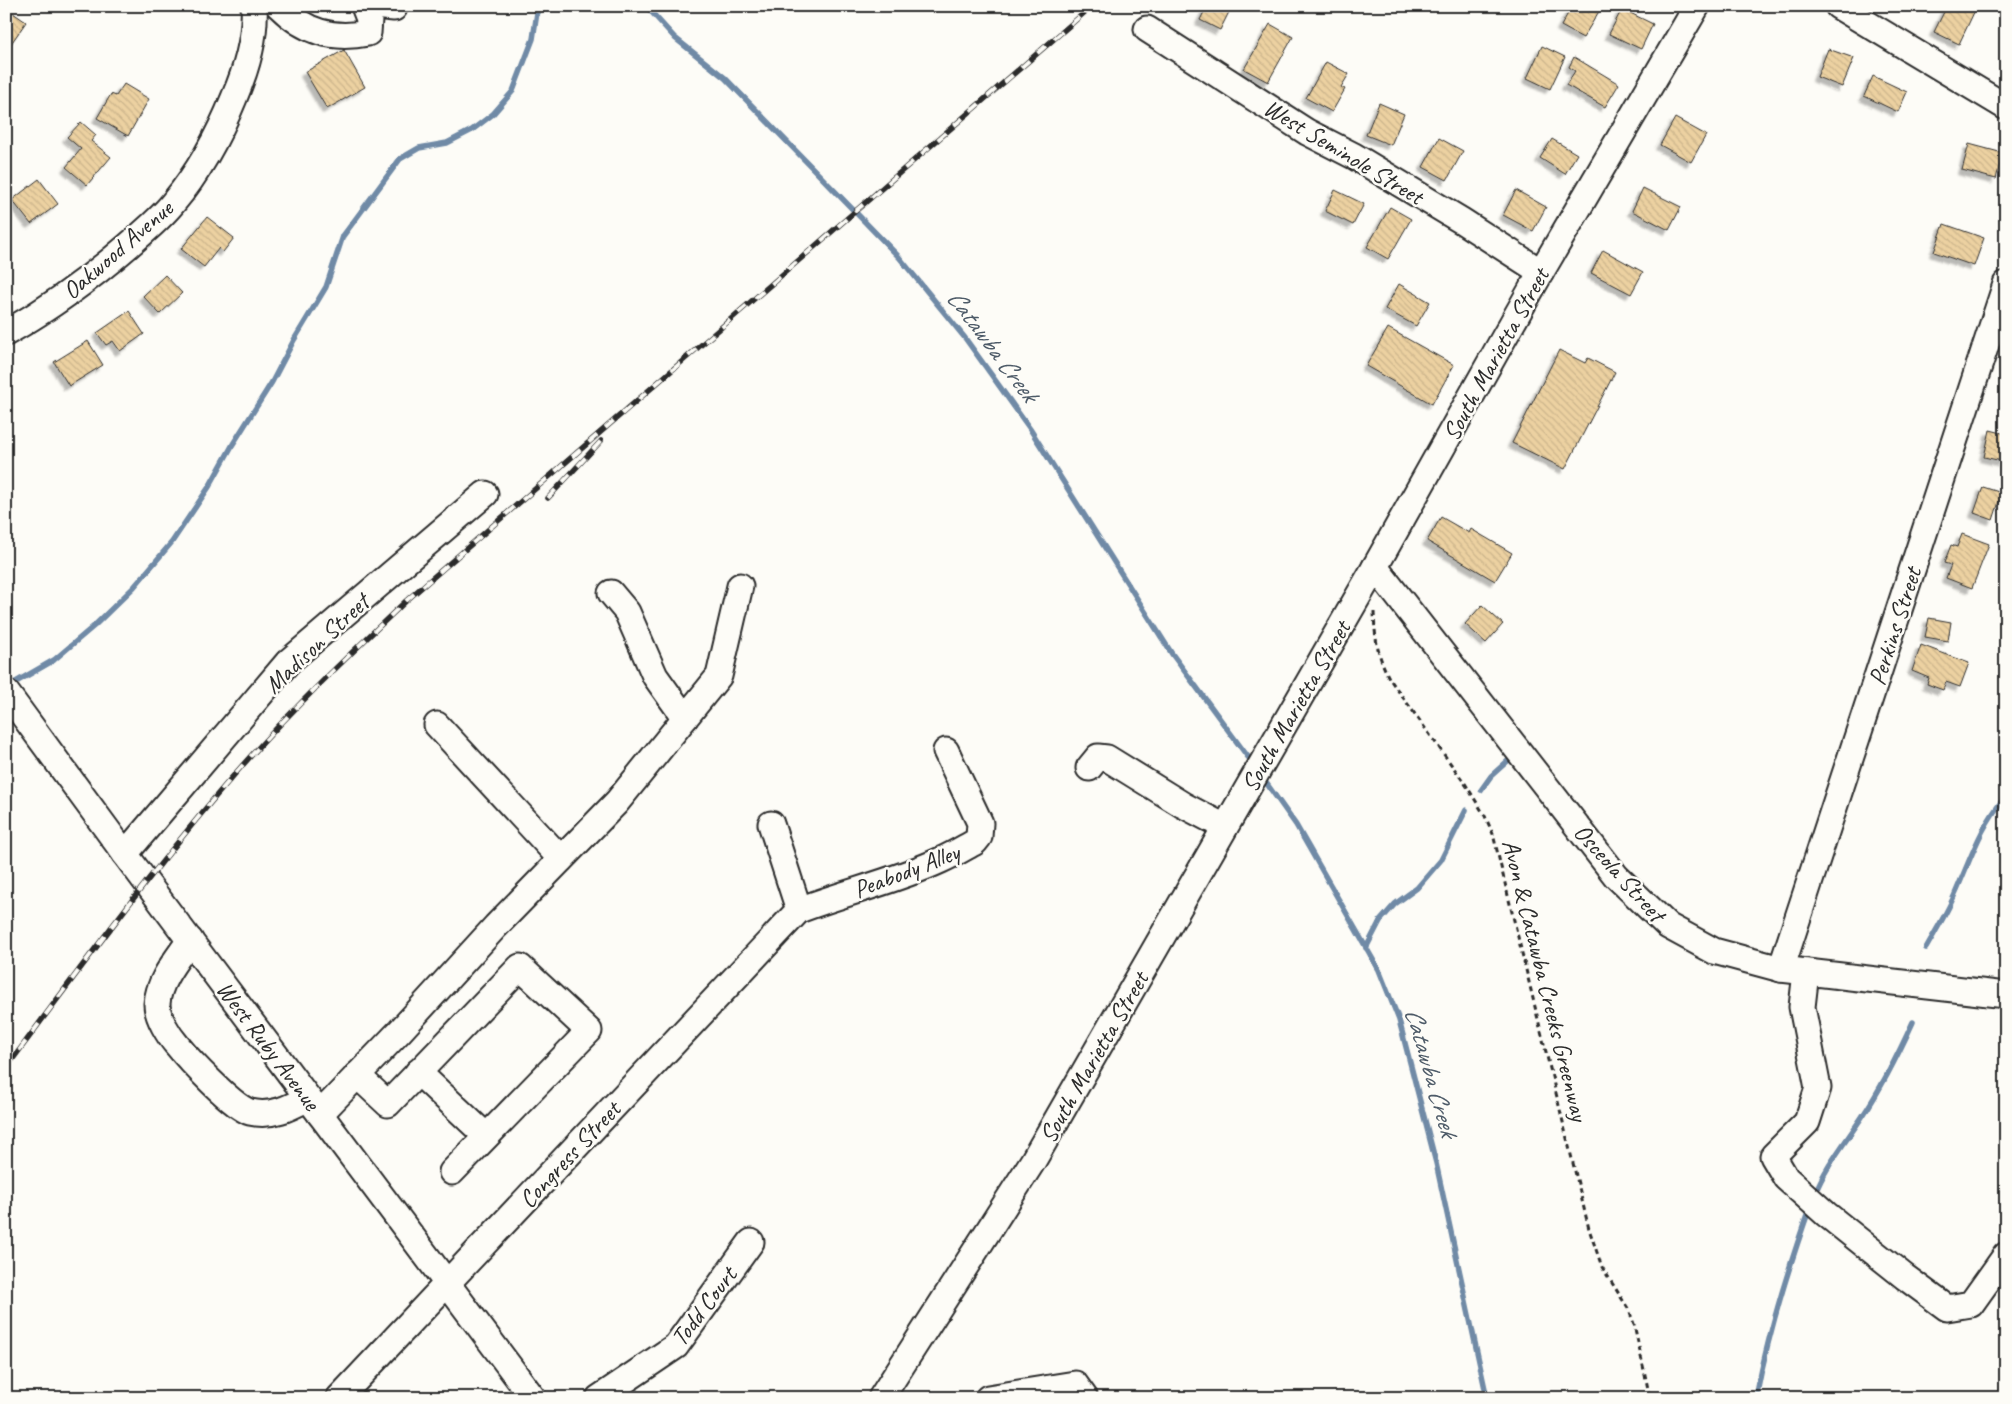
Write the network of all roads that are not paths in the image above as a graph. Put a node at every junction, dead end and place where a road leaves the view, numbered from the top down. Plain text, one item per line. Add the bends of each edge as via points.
1 (254, 6) edge
2 (279, 6) edge
3 (364, 6) edge
4 (1838, 6) edge
5 (1695, 7) edge
6 (1147, 29) dead end
7 (2006, 107) edge
8 (1541, 272) junction
9 (2006, 284) edge
10 (6, 333) edge
11 (485, 494) dead end
12 (1375, 567) junction
13 (740, 586) dead end
14 (611, 593) dead end
15 (6, 692) edge
16 (685, 718) junction
17 (437, 725) dead end
18 (946, 751) dead end
19 (1089, 768) dead end
20 (771, 824) dead end
21 (1225, 827) junction
22 (125, 854) junction
23 (561, 859) junction
24 (800, 910) junction
25 (190, 940) junction
26 (1781, 969) junction
27 (1806, 972) junction
28 (2006, 995) edge
29 (418, 1072) junction
30 (357, 1076) junction
31 (314, 1106) junction
32 (486, 1136) junction
33 (452, 1172) dead end
34 (751, 1242) dead end
35 (2006, 1256) edge
36 (447, 1284) junction
37 (883, 1397) edge
38 (339, 1398) edge
39 (533, 1398) edge
40 (599, 1398) edge
41 (988, 1398) edge
42 (1085, 1398) edge

1 - 10 street, Oakwood Avenue via 254,30 243,78 222,126 173,204 101,269 40,314
2 - 3 street via 304,27 331,36 368,33 369,19
4 - 7 street
5 - 8 street, South Marietta Street
6 - 8 street, West Seminole Street via 1307,132 1354,156
8 - 12 street, South Marietta Street
9 - 26 street, Perkins Street
11 - 22 street, Madison Street via 288,662
12 - 21 street, South Marietta Street
12 - 26 street, Osceola Street via 1616,876 1668,926 1714,951
13 - 16 street via 719,676
14 - 16 street via 627,612 655,676
15 - 22 street, West Ruby Avenue
16 - 23 street via 617,802
17 - 23 street
18 - 24 street, Peabody Alley via 980,823 979,837 975,842 918,870
19 - 21 street via 1098,757 1107,758
20 - 24 street
21 - 37 street, South Marietta Street via 1033,1161
22 - 25 street, West Ruby Avenue
23 - 30 street
24 - 36 street, Congress Street
25 - 31 street, West Ruby Avenue
25 - 31 street via 170,968 157,1005 160,1018 176,1044 230,1098 248,1111 263,1114
26 - 27 street, Osceola Street
27 - 28 street, Osceola Street
27 - 35 street via 1802,1007 1818,1088 1807,1122 1773,1156 1786,1178 1826,1214 1947,1308 1971,1304
29 - 30 street via 388,1104
29 - 32 street
29 - 32 street via 520,967 589,1031
30 - 31 street
31 - 36 street, West Ruby Avenue
32 - 33 street
34 - 40 street, Todd Court via 676,1346
36 - 38 street, Congress Street
36 - 39 street, West Ruby Avenue
41 - 42 street via 1075,1384

